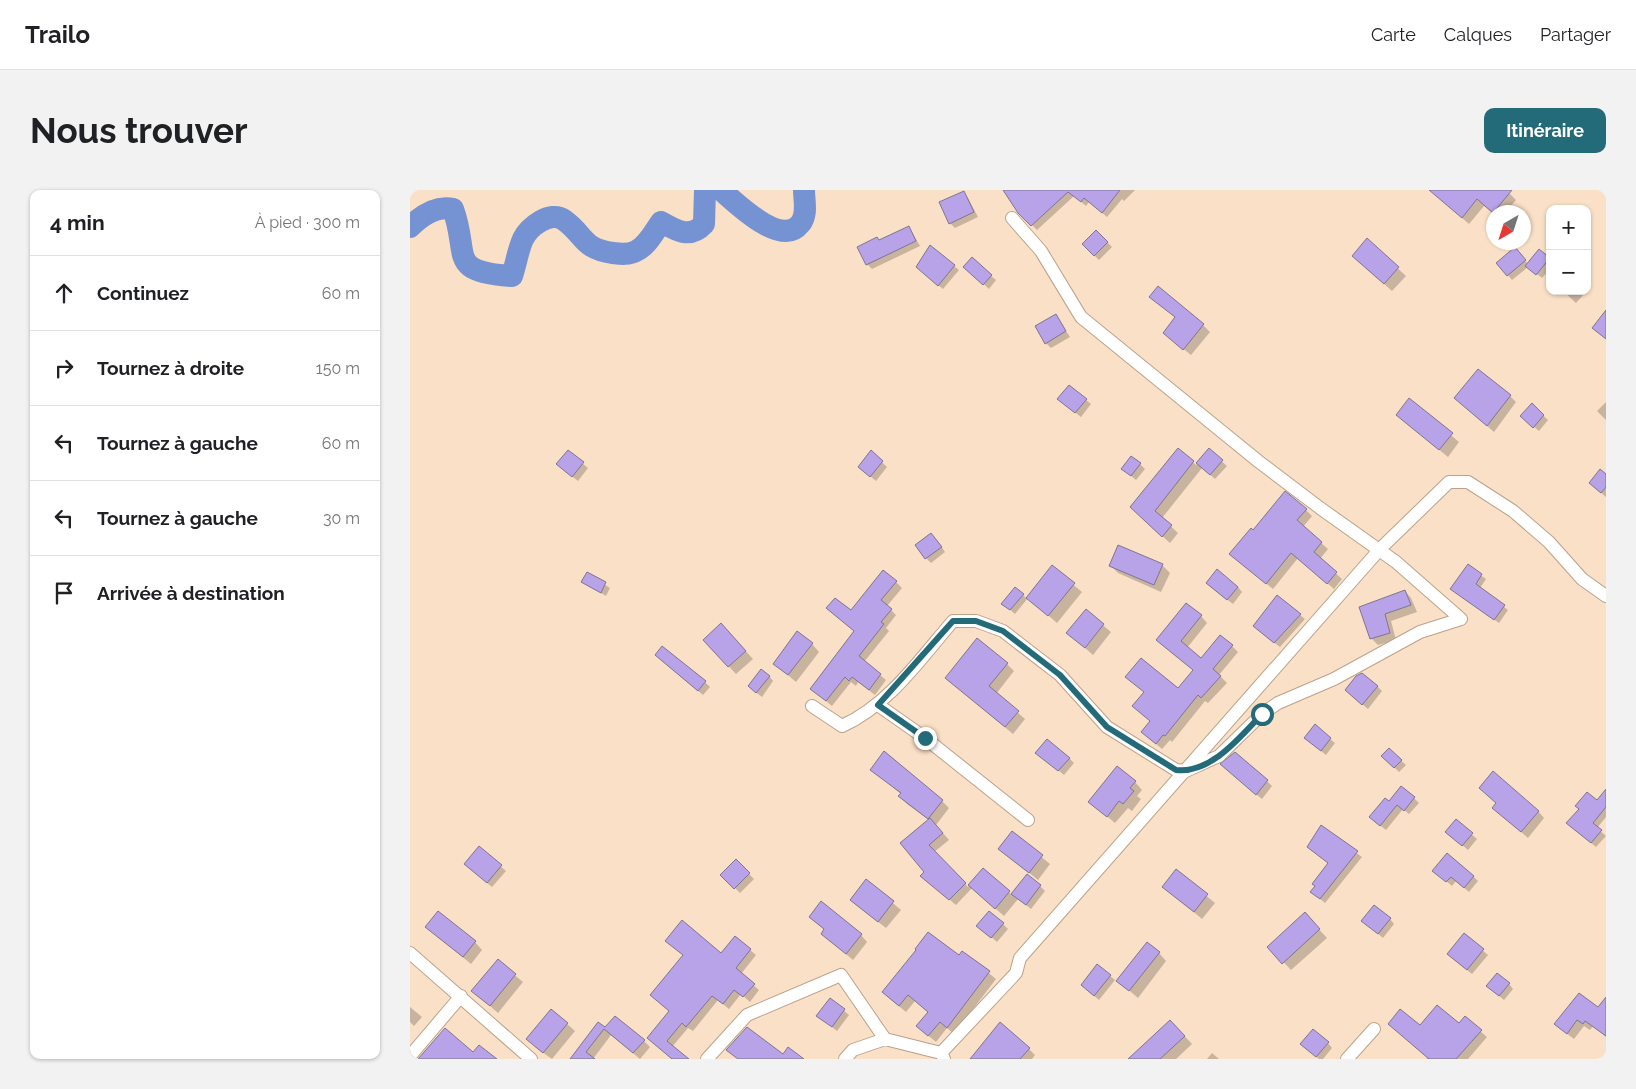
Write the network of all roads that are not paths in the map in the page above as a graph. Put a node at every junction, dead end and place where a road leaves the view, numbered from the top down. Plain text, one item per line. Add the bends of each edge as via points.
1 (1012, 218) dead end
2 (1380, 549) junction
3 (1606, 596) edge
4 (878, 705) junction
5 (812, 706) dead end
6 (1186, 771) junction
7 (1028, 820) dead end
8 (410, 953) edge
9 (461, 996) junction
10 (1374, 1029) dead end
11 (885, 1039) junction
12 (410, 1056) edge
13 (943, 1056) edge
14 (532, 1059) edge
15 (707, 1059) edge
16 (845, 1059) edge
17 (1347, 1059) edge

1 - 2 street via 1041,251 1080,317 1258,462
2 - 3 street via 1449,482 1468,482 1513,511 1549,542 1582,579
2 - 6 street
2 - 6 street via 1461,619 1420,632 1334,679 1278,703 1262,714 1219,756
4 - 5 street via 863,717 842,726
4 - 6 street via 953,621 976,621 1003,631 1060,675 1107,727 1176,770
4 - 7 street
6 - 13 street via 1020,958 1016,973
8 - 9 street
9 - 12 street
9 - 14 street
10 - 17 street
11 - 13 street
11 - 15 street via 841,975 747,1015
11 - 16 street via 853,1050

